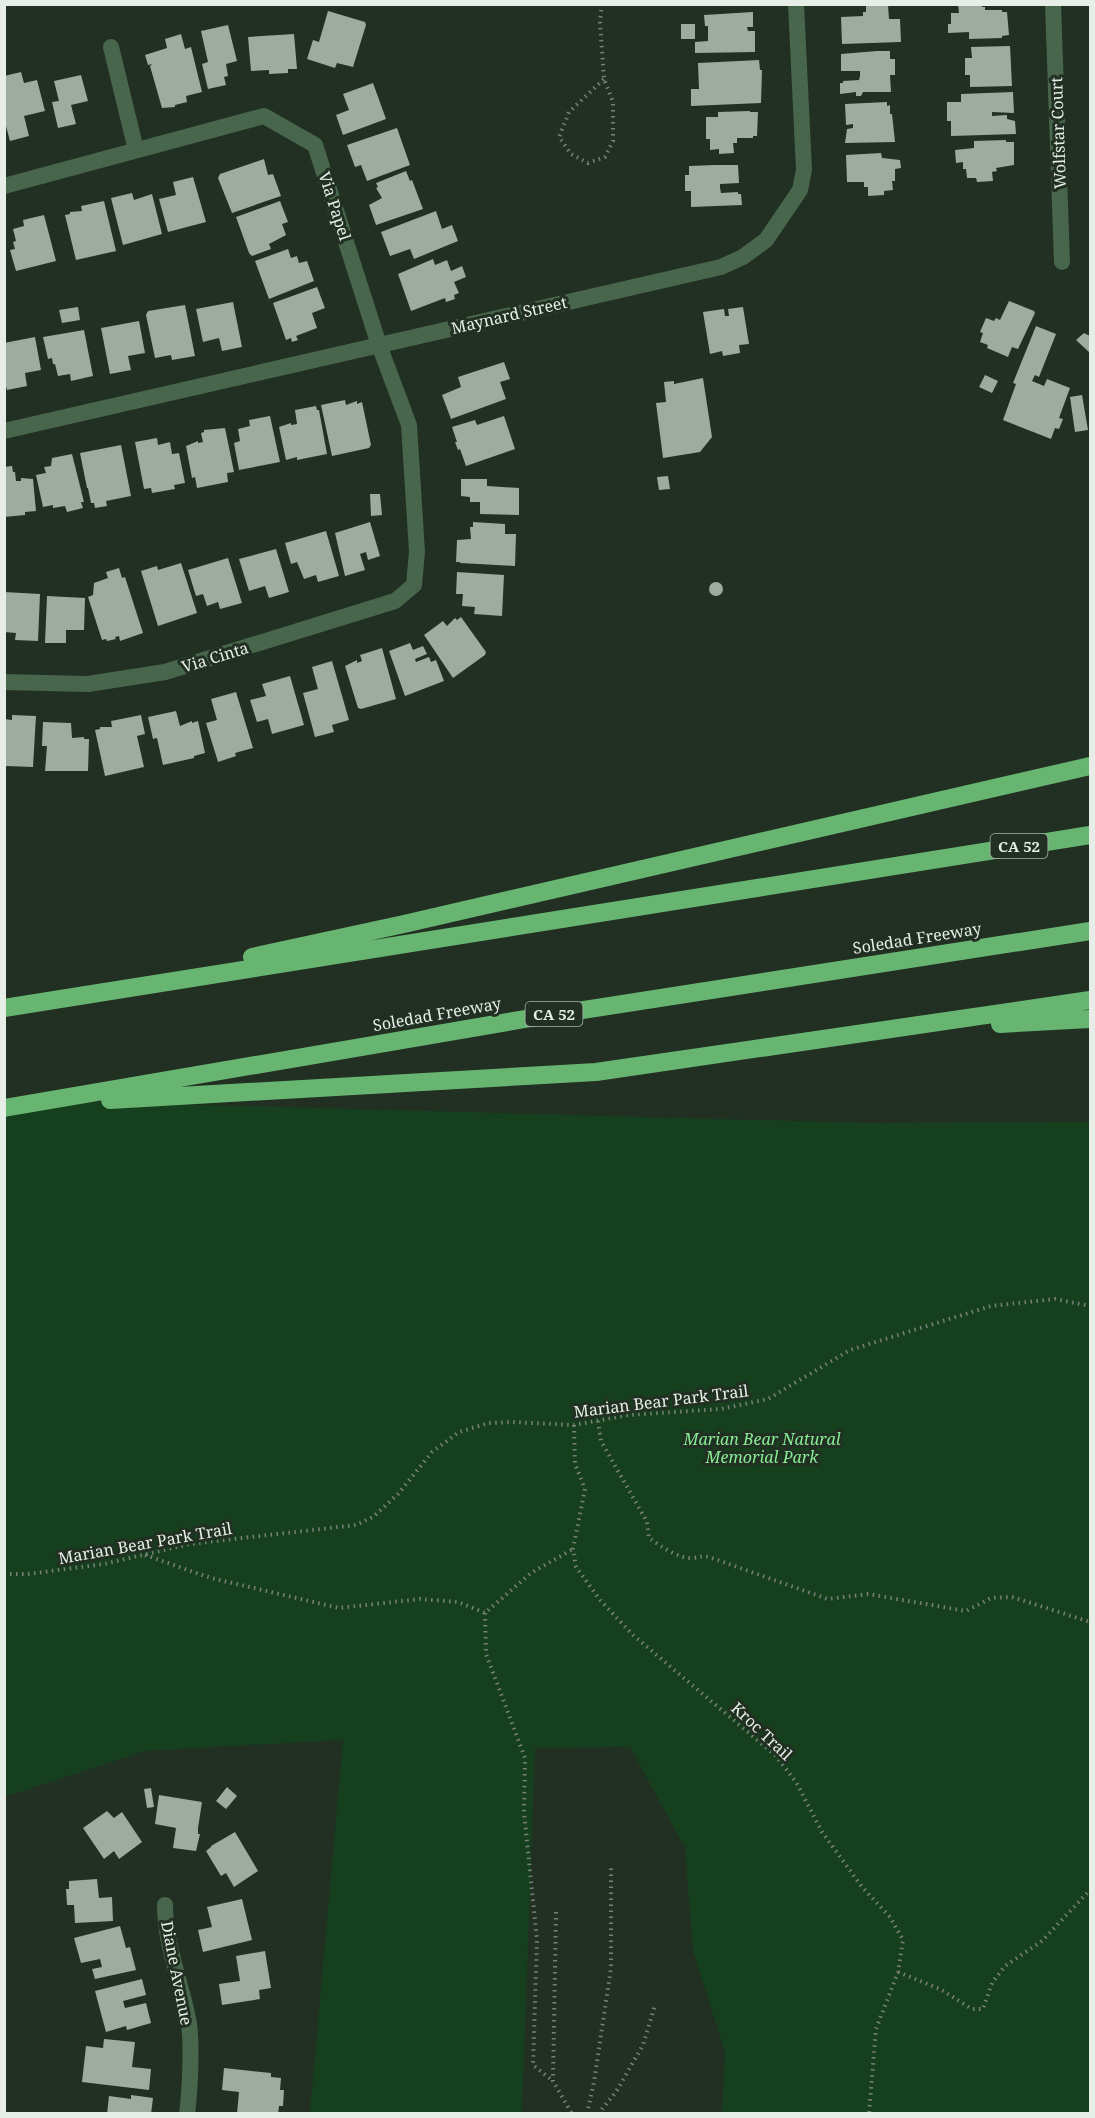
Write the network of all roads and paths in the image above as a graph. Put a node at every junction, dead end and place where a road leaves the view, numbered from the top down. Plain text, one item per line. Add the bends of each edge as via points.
1 (602, 4) edge
2 (796, 4) edge
3 (1053, 4) edge
4 (111, 47) dead end
5 (604, 79) junction
6 (136, 150) junction
7 (4, 186) edge
8 (1062, 262) dead end
9 (379, 345) junction
10 (4, 431) edge
11 (414, 585) joint
12 (4, 682) edge
13 (1090, 766) edge
14 (1090, 827) edge
15 (1090, 835) edge
16 (948, 857) junction
17 (1090, 931) edge
18 (51, 1000) junction
19 (1090, 1000) edge
20 (4, 1008) edge
21 (1090, 1018) edge
22 (879, 1032) junction
23 (11, 1107) edge
24 (1090, 1306) edge
25 (598, 1421) junction
26 (574, 1425) junction
27 (573, 1549) junction
28 (145, 1554) junction
29 (4, 1574) edge
30 (485, 1613) junction
31 (1090, 1622) edge
32 (611, 1864) dead end
33 (1090, 1890) edge
34 (165, 1905) dead end
35 (556, 1912) dead end
36 (898, 1972) junction
37 (655, 2004) dead end
38 (553, 2081) junction
39 (187, 2114) edge
40 (572, 2114) edge
41 (587, 2114) edge
42 (598, 2114) edge
43 (869, 2114) edge

1 - 5 path
2 - 9 street, Maynard Street via 804,170 800,190 766,240 721,267
3 - 8 street, Wolfstar Court
4 - 6 street
5 - 5 path via 613,102 613,141 605,157 588,163 571,154 559,136 569,112
6 - 7 street, Via Papel
6 - 9 street, Via Papel via 264,116 315,145
9 - 10 street, Maynard Street
9 - 11 street, Via Papel via 409,425 417,552
11 - 12 street, Via Cinta via 395,601 165,672 88,684
13 - 18 highway
14 - 16 highway
15 - 16 highway, CA 52
16 - 18 highway, CA 52
17 - 23 highway, Soledad Freeway / CA 52 via 525,1019
18 - 20 highway, CA 52
19 - 22 highway
21 - 22 highway
22 - 23 highway via 596,1072
24 - 25 path, Marian Bear Park Trail via 1055,1299 991,1306 850,1350 768,1399 721,1409 628,1414
25 - 26 path, Marian Bear Park Trail
25 - 31 path via 601,1441 647,1522 649,1538 674,1553 712,1558 828,1599 868,1594 966,1611 991,1598 1012,1597
26 - 27 path, Kroc Trail via 575,1464 585,1489
26 - 28 path, Marian Bear Park Trail via 489,1423 459,1432 432,1452 398,1494 373,1517 356,1525 190,1544
27 - 30 path via 531,1572
27 - 36 path, Kroc Trail via 577,1568 633,1635 775,1755 796,1782 822,1832 862,1887 890,1917 903,1940
28 - 29 path, Marian Bear Park Trail via 104,1564
28 - 30 path via 211,1578 339,1608 420,1599 458,1602
30 - 38 path via 486,1654 525,1758 524,1812 537,1940 533,2065
32 - 41 path via 611,1968
33 - 36 path via 1042,1941 1005,1966 992,1983 983,2009 972,2009 947,1993
34 - 39 street, Diane Avenue via 165,1923 189,2026
35 - 38 path
36 - 43 path, Kroc Trail via 876,2029
37 - 42 path via 643,2045 616,2092
38 - 40 path

